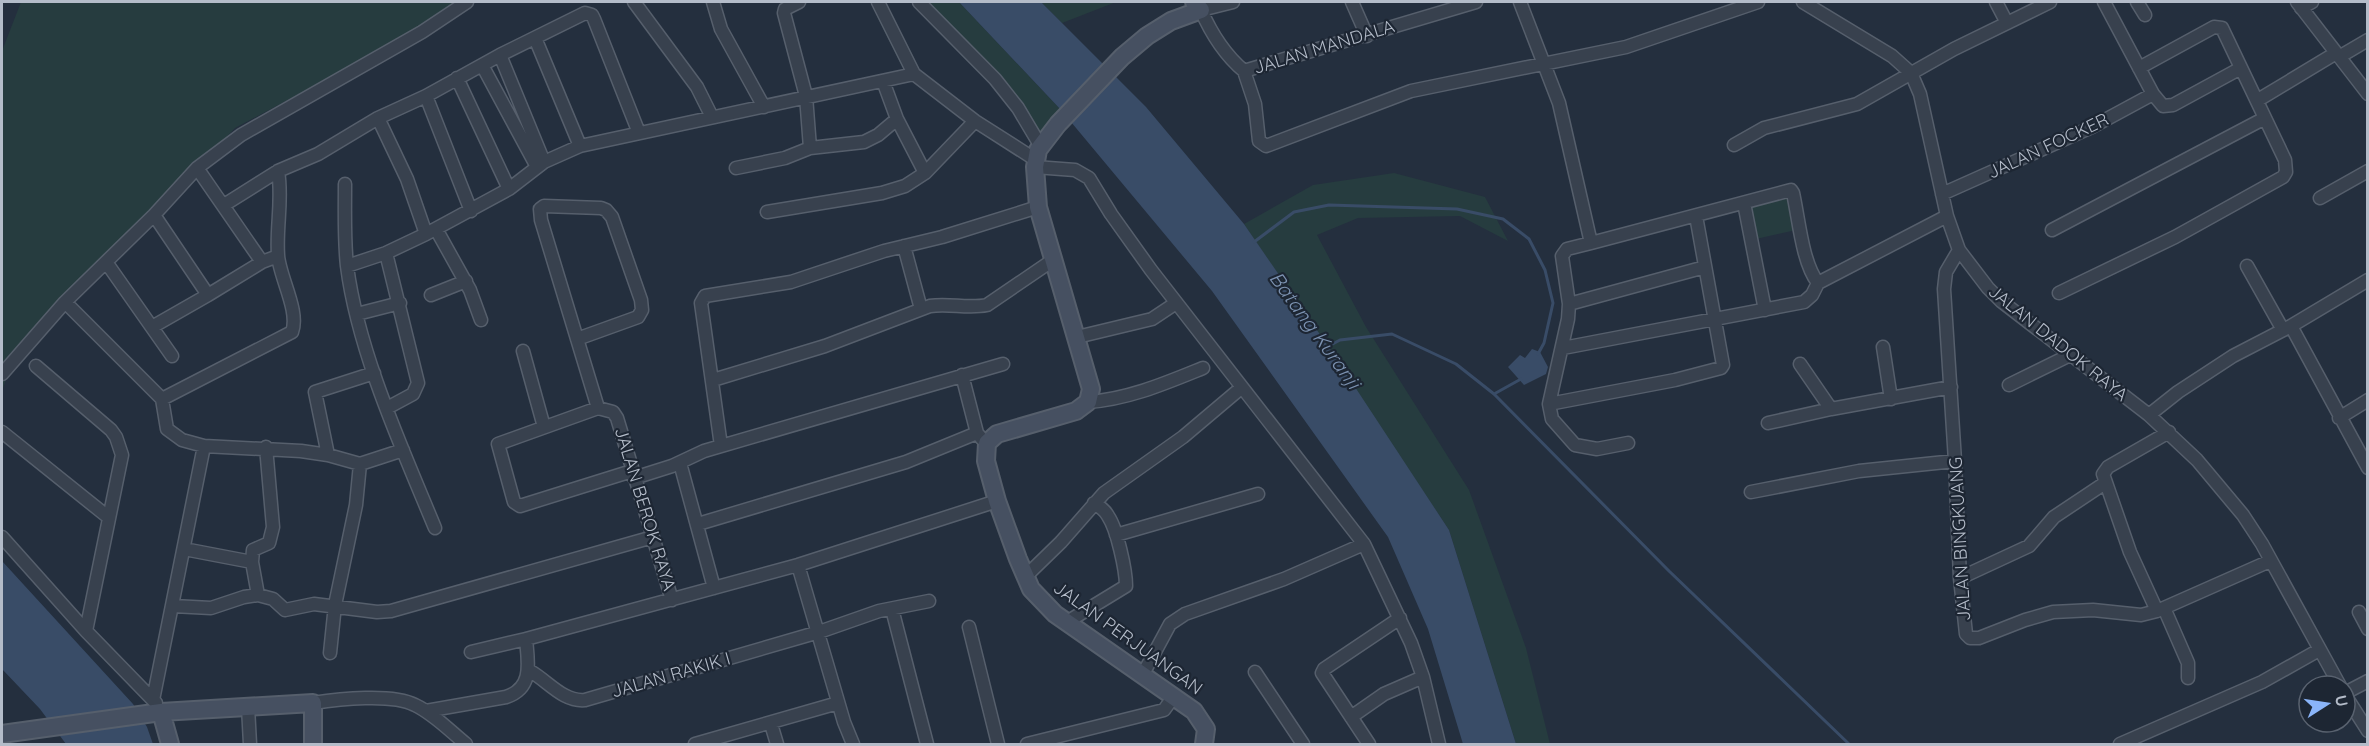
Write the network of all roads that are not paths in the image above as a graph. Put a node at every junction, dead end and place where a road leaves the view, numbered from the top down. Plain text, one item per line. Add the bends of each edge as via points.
1 (467, 2) edge
2 (634, 2) edge
3 (713, 2) edge
4 (878, 2) edge
5 (919, 2) edge
6 (1233, 2) edge
7 (1352, 2) edge
8 (1476, 2) edge
9 (1520, 2) edge
10 (1758, 2) edge
11 (1803, 2) edge
12 (1996, 2) edge
13 (2050, 2) edge
14 (2104, 2) edge
15 (2137, 2) edge
16 (794, 3) edge
17 (2303, 4) edge
18 (1197, 6) edge
19 (2145, 15) dead end
20 (2007, 23) junction
21 (1367, 36) junction
22 (535, 38) junction
23 (2367, 40) edge
24 (500, 55) junction
25 (2338, 55) junction
26 (1546, 64) junction
27 (482, 65) junction
28 (2139, 68) junction
29 (2241, 68) junction
30 (1244, 71) junction
31 (1911, 73) junction
32 (914, 74) junction
33 (457, 78) junction
34 (883, 81) junction
35 (2153, 94) junction
36 (2367, 94) edge
37 (426, 96) junction
38 (806, 96) junction
39 (2258, 100) junction
40 (764, 107) junction
41 (712, 117) junction
42 (378, 118) junction
43 (2265, 118) junction
44 (897, 119) junction
45 (975, 121) junction
46 (639, 134) junction
47 (1734, 145) dead end
48 (580, 146) junction
49 (810, 148) junction
50 (1037, 157) junction
51 (540, 165) junction
52 (196, 168) junction
53 (736, 168) dead end
54 (278, 171) junction
55 (2367, 171) edge
56 (925, 173) junction
57 (345, 184) dead end
58 (509, 189) junction
59 (1942, 194) junction
60 (2320, 198) dead end
61 (1744, 202) junction
62 (224, 205) junction
63 (1038, 207) junction
64 (471, 211) junction
65 (767, 212) dead end
66 (154, 215) junction
67 (1696, 216) junction
68 (1947, 216) junction
69 (431, 231) junction
70 (2052, 231) dead end
71 (1591, 243) junction
72 (904, 246) junction
73 (1959, 250) junction
74 (386, 254) junction
75 (278, 256) junction
76 (1053, 260) junction
77 (106, 262) junction
78 (262, 262) junction
79 (347, 266) junction
80 (2247, 266) dead end
81 (1705, 267) junction
82 (2367, 279) edge
83 (466, 281) junction
84 (1818, 283) junction
85 (2059, 293) dead end
86 (208, 295) junction
87 (431, 295) dead end
88 (66, 302) junction
89 (400, 303) junction
90 (1176, 303) junction
91 (1569, 304) junction
92 (921, 309) junction
93 (1765, 310) junction
94 (357, 314) junction
95 (1714, 319) junction
96 (481, 320) dead end
97 (152, 327) junction
98 (2287, 328) junction
99 (1077, 337) junction
100 (577, 339) junction
101 (1883, 347) dead end
102 (1563, 348) junction
103 (523, 351) dead end
104 (172, 356) dead end
105 (2070, 356) junction
106 (1003, 364) dead end
107 (1800, 364) dead end
108 (36, 366) dead end
109 (1203, 368) dead end
110 (374, 373) junction
111 (2, 374) edge
112 (962, 375) junction
113 (713, 380) junction
114 (2009, 386) dead end
115 (1951, 387) junction
116 (1241, 388) junction
117 (162, 399) junction
118 (1891, 399) junction
119 (2367, 400) edge
120 (1088, 402) junction
121 (1549, 404) junction
122 (387, 408) junction
123 (598, 408) junction
124 (1831, 409) junction
125 (2149, 414) junction
126 (2339, 418) junction
127 (1768, 423) dead end
128 (544, 427) junction
129 (2, 432) edge
130 (2169, 432) junction
131 (982, 438) junction
132 (1628, 443) dead end
133 (204, 446) junction
134 (721, 446) junction
135 (266, 447) junction
136 (403, 450) junction
137 (328, 455) junction
138 (1955, 461) junction
139 (680, 463) junction
140 (360, 464) junction
141 (2367, 468) edge
142 (633, 474) junction
143 (2105, 483) junction
144 (1751, 492) dead end
145 (1258, 494) dead end
146 (997, 501) junction
147 (1094, 503) junction
148 (108, 517) junction
149 (698, 524) junction
150 (435, 528) dead end
151 (1116, 535) junction
152 (2, 537) edge
153 (653, 537) junction
154 (1364, 544) junction
155 (184, 549) junction
156 (2270, 561) junction
157 (252, 562) junction
158 (798, 564) junction
159 (1025, 577) junction
160 (1960, 578) junction
161 (714, 588) junction
162 (258, 595) junction
163 (672, 600) junction
164 (929, 601) dead end
165 (335, 605) junction
166 (174, 606) junction
167 (892, 609) junction
168 (2160, 609) junction
169 (2359, 612) dead end
170 (1400, 618) junction
171 (1067, 622) junction
172 (969, 627) dead end
173 (2367, 629) edge
174 (86, 630) junction
175 (819, 632) junction
176 (526, 639) junction
177 (2319, 650) junction
178 (471, 652) dead end
179 (330, 653) dead end
180 (530, 671) junction
181 (1255, 672) dead end
182 (1143, 674) junction
183 (2333, 674) edge
184 (1423, 677) junction
185 (2188, 678) dead end
186 (1174, 696) junction
187 (313, 703) junction
188 (838, 703) junction
189 (248, 707) junction
190 (154, 708) junction
191 (426, 711) junction
192 (2357, 714) edge
193 (1351, 717) junction
194 (771, 724) junction
195 (2367, 730) edge
196 (2, 734) edge
197 (1209, 740) edge
198 (170, 744) edge
199 (250, 744) edge
200 (313, 744) edge
201 (466, 744) edge
202 (695, 744) edge
203 (777, 744) edge
204 (853, 744) edge
205 (927, 744) edge
206 (998, 744) edge
207 (1027, 744) edge
208 (1303, 744) edge
209 (1369, 744) edge
210 (1435, 744) edge
211 (2120, 744) edge

1 - 52 street via 242,135
2 - 41 street via 697,87
3 - 40 street via 721,29
4 - 32 street
5 - 50 street via 1018,108
6 - 18 street
7 - 21 street
8 - 21 street, JALAN MANDALA
9 - 26 street
10 - 26 street via 1626,47
11 - 31 street, JALAN DADOK RAYA via 1892,56
12 - 20 street
13 - 20 street
14 - 28 street
15 - 19 street
16 - 38 street via 784,10 784,15
17 - 25 street
18 - 30 street, JALAN MANDALA via 1228,57
18 - 50 street via 1146,36 1122,57 1058,124
20 - 31 street
21 - 30 street, JALAN MANDALA
22 - 24 street
22 - 46 street via 581,15 592,15
22 - 48 street
23 - 25 street
24 - 27 street
24 - 51 street
25 - 36 street
25 - 39 street
26 - 30 street via 1411,91 1266,146 1259,141 1255,105
26 - 71 street
27 - 33 street
27 - 51 street
28 - 29 street via 2217,26 2224,30
28 - 35 street
29 - 35 street via 2169,107 2160,104
29 - 39 street
31 - 47 street via 1857,104 1764,128
31 - 59 street, JALAN DADOK RAYA via 1922,101
32 - 34 street
32 - 45 street
33 - 37 street
33 - 58 street
34 - 38 street
34 - 44 street
35 - 59 street, JALAN FOCKER via 2092,127
37 - 42 street
37 - 64 street
38 - 40 street
38 - 49 street
39 - 43 street
40 - 41 street
41 - 46 street
42 - 54 street via 318,154
42 - 69 street
43 - 70 street
43 - 85 street via 2287,166 2285,175 2175,237
44 - 49 street via 864,142
44 - 56 street
45 - 50 street
45 - 56 street
46 - 48 street
48 - 51 street
49 - 53 street via 785,158
50 - 63 street
50 - 90 street via 1089,178 1126,237
51 - 58 street
52 - 62 street
52 - 66 street
54 - 62 street
54 - 75 street
55 - 60 street
56 - 65 street via 895,189
57 - 79 street
58 - 64 street
59 - 68 street, JALAN DADOK RAYA
61 - 67 street
61 - 84 street via 1792,191 1807,261
61 - 93 street
62 - 78 street
63 - 72 street
63 - 76 street
64 - 69 street
66 - 77 street
66 - 86 street
67 - 71 street
67 - 81 street
68 - 73 street, JALAN DADOK RAYA
68 - 84 street
69 - 74 street
69 - 83 street
71 - 91 street via 1563,253
72 - 92 street
72 - 113 street via 791,282 705,296 701,303
73 - 105 street, JALAN DADOK RAYA via 2001,301
73 - 115 street, JALAN BINGKUANG via 1948,266 1944,288
74 - 79 street
74 - 89 street
75 - 78 street
75 - 117 street via 292,311 292,332
76 - 92 street via 987,305
76 - 99 street
77 - 88 street
77 - 97 street
78 - 86 street
79 - 94 street
80 - 98 street
81 - 91 street
81 - 95 street
82 - 98 street
83 - 87 street
83 - 96 street
84 - 93 street via 1804,302
86 - 97 street
88 - 111 street
88 - 117 street
89 - 94 street
89 - 122 street via 418,383 413,394
90 - 99 street via 1152,319
90 - 116 street
91 - 102 street
92 - 113 street via 825,346
93 - 95 street
94 - 110 street
95 - 102 street
95 - 121 street via 1723,365 1720,370
97 - 104 street
98 - 125 street via 2233,356
98 - 126 street
99 - 120 street via 1091,389
100 - 100 street via 541,220 540,209 544,206 606,210 612,217 641,300 638,317
100 - 123 street
101 - 118 street
102 - 121 street
103 - 128 street
105 - 114 street
105 - 125 street, JALAN DADOK RAYA
106 - 112 street
107 - 124 street
108 - 148 street via 116,437 122,461
109 - 120 street via 1130,395
110 - 122 street
110 - 137 street via 315,392
112 - 131 street
112 - 134 street
113 - 134 street
115 - 118 street
115 - 138 street, JALAN BINGKUANG
116 - 147 street
116 - 154 street
117 - 133 street via 167,429 182,441
118 - 124 street
119 - 126 street
120 - 131 street via 1076,411
121 - 132 street via 1552,419 1575,445 1597,449
122 - 136 street
123 - 128 street
123 - 142 street, JALAN BEROK RAYA via 613,412 617,418
124 - 127 street
125 - 130 street, JALAN DADOK RAYA
126 - 141 street
128 - 142 street via 498,444 518,506
129 - 148 street
130 - 143 street via 2106,468
130 - 156 street, JALAN DADOK RAYA via 2220,486 2258,537
131 - 146 street, JALAN PERJUANGAN
131 - 149 street
133 - 135 street
133 - 155 street
134 - 139 street
135 - 137 street
135 - 157 street via 273,527 269,543 253,550
136 - 140 street
136 - 150 street
137 - 140 street
138 - 144 street via 1859,471
138 - 160 street, JALAN BINGKUANG
139 - 142 street
139 - 149 street
140 - 165 street via 356,505
142 - 153 street, JALAN BEROK RAYA
143 - 160 street via 2054,517 2029,546
143 - 168 street via 2133,561
145 - 151 street
146 - 158 street
146 - 159 street, JALAN PERJUANGAN
147 - 151 street via 1107,514
147 - 159 street
148 - 174 street
149 - 161 street
151 - 171 street via 1126,586
152 - 174 street
153 - 163 street, JALAN BEROK RAYA
153 - 165 street via 400,609 377,612
154 - 170 street
154 - 182 street via 1284,579 1185,614 1170,624
155 - 157 street
155 - 166 street
156 - 168 street
156 - 177 street, JALAN DADOK RAYA
157 - 162 street
158 - 161 street
158 - 175 street
159 - 171 street, JALAN PERJUANGAN via 1042,600
160 - 168 street, JALAN BINGKUANG via 1966,634 1974,639 2053,612 2093,610 2141,615
161 - 163 street
162 - 165 street via 285,610 314,604
162 - 166 street via 211,609
163 - 176 street
164 - 167 street, JALAN RAKIK I
165 - 179 street
166 - 190 street
167 - 175 street, JALAN RAKIK I
167 - 205 street
168 - 185 street via 2188,663
169 - 173 street
170 - 184 street
170 - 193 street via 1323,671
171 - 182 street, JALAN PERJUANGAN
172 - 206 street
174 - 190 street
175 - 180 street, JALAN RAKIK I via 585,700 567,698
175 - 188 street
176 - 178 street
176 - 180 street
177 - 183 street, JALAN DADOK RAYA
177 - 211 street via 2262,682
180 - 191 street via 526,682 513,695
181 - 208 street
182 - 186 street, JALAN PERJUANGAN
184 - 193 street via 1384,694
184 - 210 street
186 - 197 street, JALAN PERJUANGAN via 1198,715
186 - 207 street via 1159,711
187 - 189 street
187 - 191 street via 371,698 402,700
187 - 200 street
188 - 194 street
188 - 204 street
189 - 190 street
189 - 199 street
190 - 196 street
190 - 198 street
191 - 201 street
192 - 195 street
193 - 209 street
194 - 202 street
194 - 203 street

